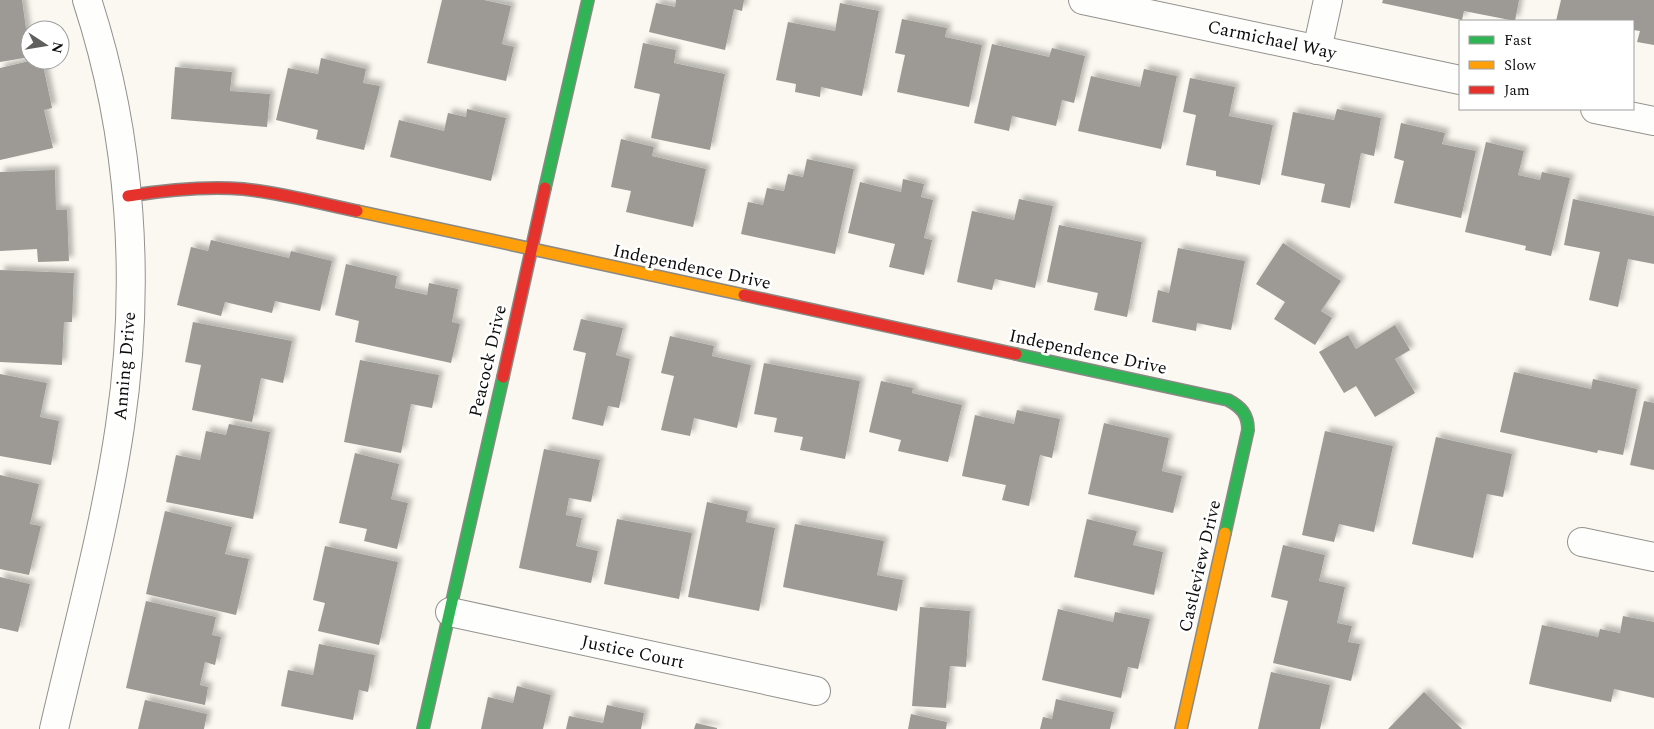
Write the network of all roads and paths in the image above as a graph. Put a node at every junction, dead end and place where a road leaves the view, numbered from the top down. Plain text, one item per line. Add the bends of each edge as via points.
1 (87, 0) edge
2 (588, 0) edge
3 (1083, 0) edge
4 (1328, 0) edge
5 (1317, 50) junction
6 (1459, 80) edge
7 (1600, 110) edge
8 (1654, 121) edge
9 (128, 196) junction
10 (531, 250) junction
11 (1245, 410) joint
12 (1582, 542) dead end
13 (1654, 557) edge
14 (450, 612) junction
15 (816, 691) dead end
16 (54, 729) edge
17 (423, 729) edge
18 (1181, 729) edge

1 - 9 street, Anning Drive via 111,89
2 - 10 street, Peacock Drive
3 - 5 street, Carmichael Way
4 - 5 street
5 - 6 street, Carmichael Way
7 - 8 street
9 - 10 street, Independence Drive via 192,187 237,187
9 - 16 street, Anning Drive via 130,326 120,425 110,484
10 - 11 street, Independence Drive via 1228,400
10 - 14 street, Peacock Drive
11 - 18 street, Castleview Drive via 1248,430
12 - 13 street
14 - 15 street, Justice Court
14 - 17 street, Peacock Drive

